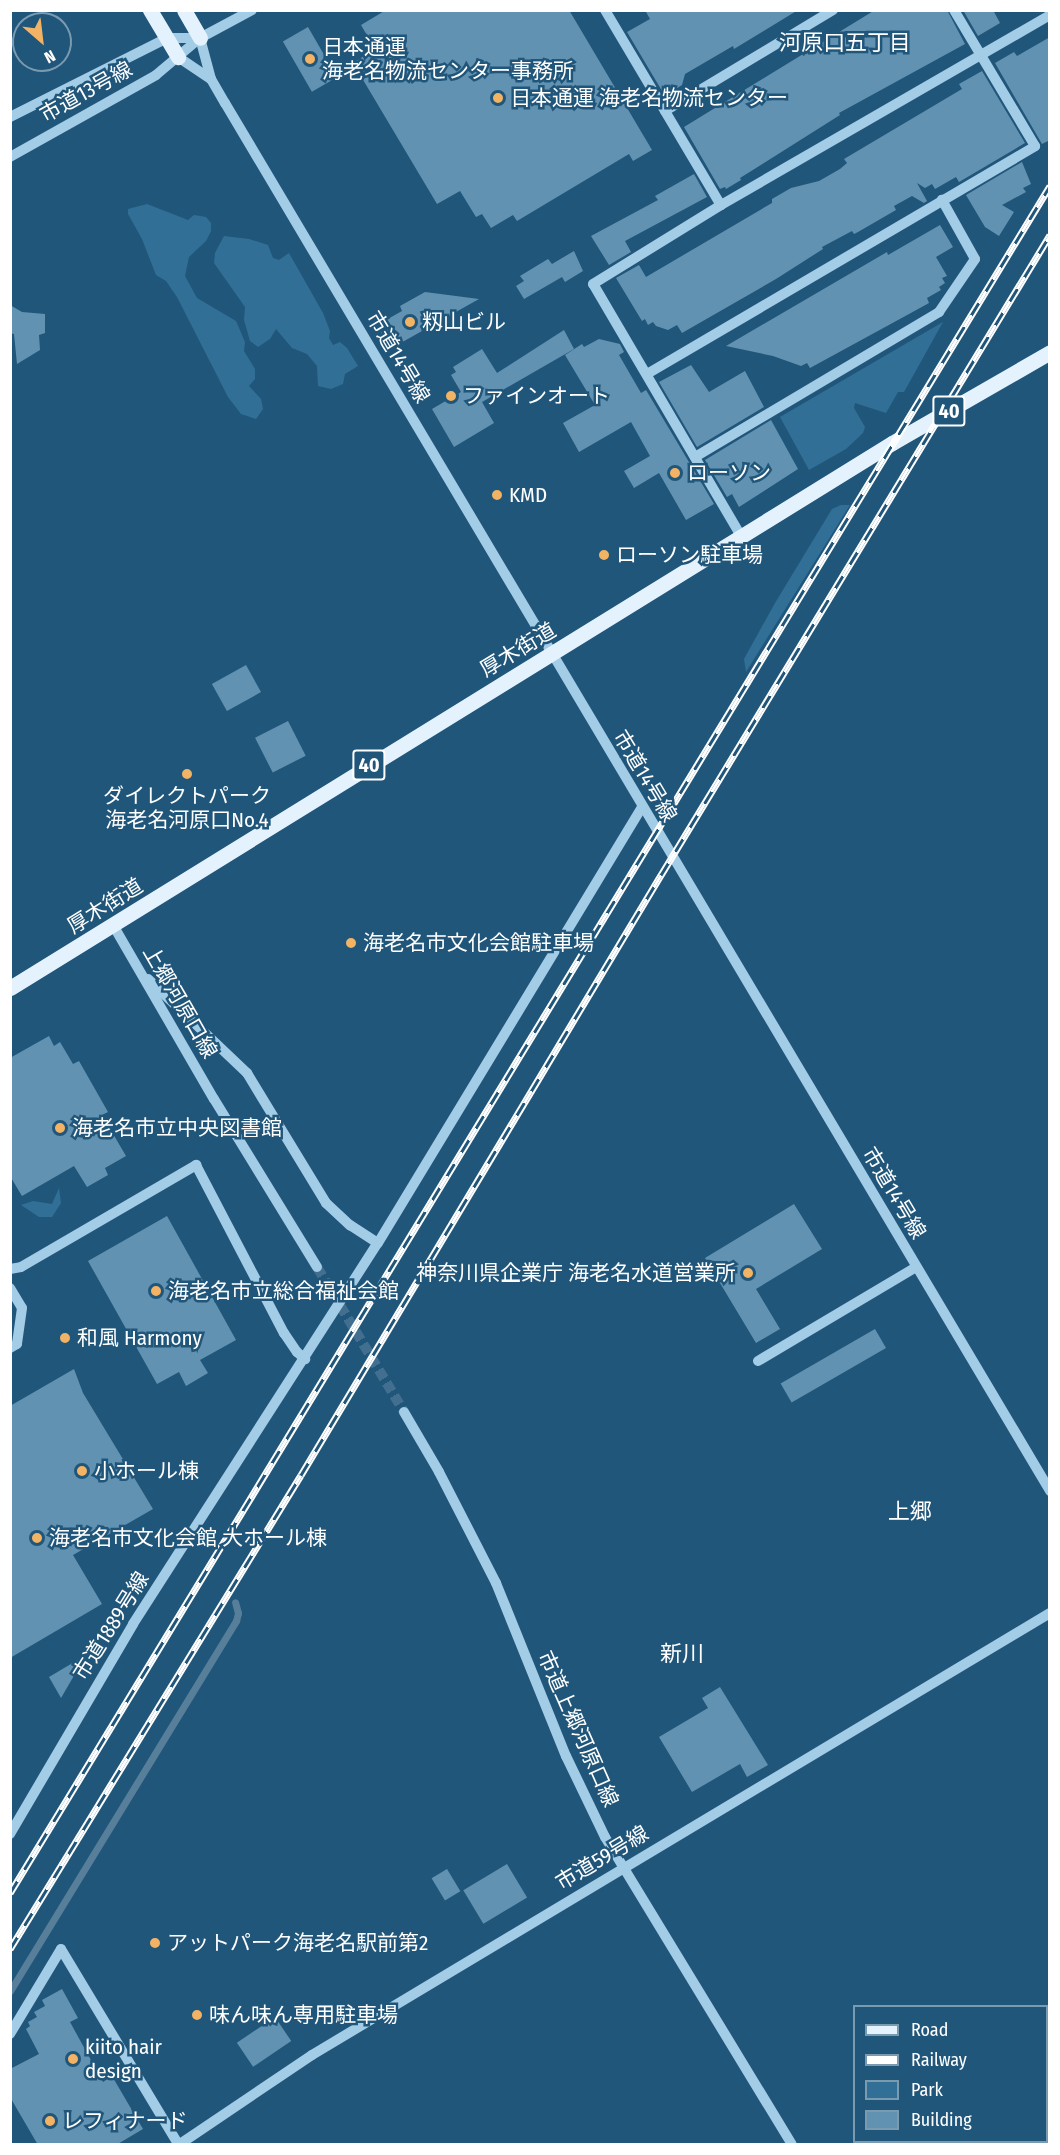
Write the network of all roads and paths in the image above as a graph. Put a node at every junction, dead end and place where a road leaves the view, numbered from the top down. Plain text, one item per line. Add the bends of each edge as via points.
1 (150, 10) edge
2 (184, 10) edge
3 (252, 10) edge
4 (833, 10) edge
5 (954, 10) edge
6 (606, 11) edge
7 (1050, 15) edge
8 (167, 38) junction
9 (200, 38) junction
10 (981, 56) junction
11 (178, 57) junction
12 (211, 79) junction
13 (665, 111) junction
14 (10, 117) edge
15 (10, 157) edge
16 (942, 200) junction
17 (721, 205) junction
18 (1050, 352) edge
19 (646, 374) junction
20 (695, 457) junction
21 (741, 536) junction
22 (550, 654) junction
23 (642, 807) junction
24 (113, 926) junction
25 (139, 971) junction
26 (10, 988) edge
27 (378, 1243) junction
28 (317, 1267) tunnel mouth
29 (916, 1267) junction
30 (10, 1269) edge
31 (10, 1288) edge
32 (22, 1308) junction
33 (10, 1315) edge
34 (10, 1348) edge
35 (305, 1359) junction
36 (758, 1361) dead end
37 (404, 1412) tunnel mouth
38 (1050, 1491) edge
39 (1050, 1612) edge
40 (10, 1834) edge
41 (623, 1868) junction
42 (10, 2034) edge
43 (179, 2145) edge
44 (792, 2145) edge

1 - 8 main road
2 - 9 main road
3 - 9 street
4 - 13 street
5 - 10 street
6 - 13 street
7 - 10 street
8 - 9 street
8 - 11 main road
8 - 14 street, 市道13号線
9 - 11 street, 市道13号線
9 - 12 street
10 - 16 street via 1035,146
10 - 17 street
11 - 12 street
11 - 15 street, 市道13号線 via 156,75
12 - 22 street, 市道14号線
13 - 17 street
16 - 19 street
16 - 20 street via 975,259 939,312
17 - 19 street via 593,284
18 - 21 main road, 厚木街道 / 40
19 - 20 street
20 - 21 street
21 - 22 main road, 厚木街道 / 40
22 - 23 street, 市道14号線
22 - 24 main road, 厚木街道 / 40
23 - 27 street, 市道1889号線
23 - 29 street, 市道14号線
24 - 25 street, 上郷河原口線
24 - 26 main road, 厚木街道 / 40
25 - 27 street via 247,1074 326,1203
25 - 28 street, 上郷河原口線
27 - 35 street, 市道1889号線
29 - 36 street
29 - 38 street, 市道14号線
30 - 35 street via 21,1267 196,1165 284,1333
31 - 32 street
32 - 33 street
32 - 34 street via 17,1344
35 - 40 street, 市道1889号線 via 133,1624
37 - 41 street, 市道上郷河原口線 via 440,1472 496,1583 566,1756
39 - 41 street, 市道59号線
41 - 43 street, 市道59号線 via 312,2055
41 - 44 street, 市道上郷河原口線
42 - 43 street via 61,1950

